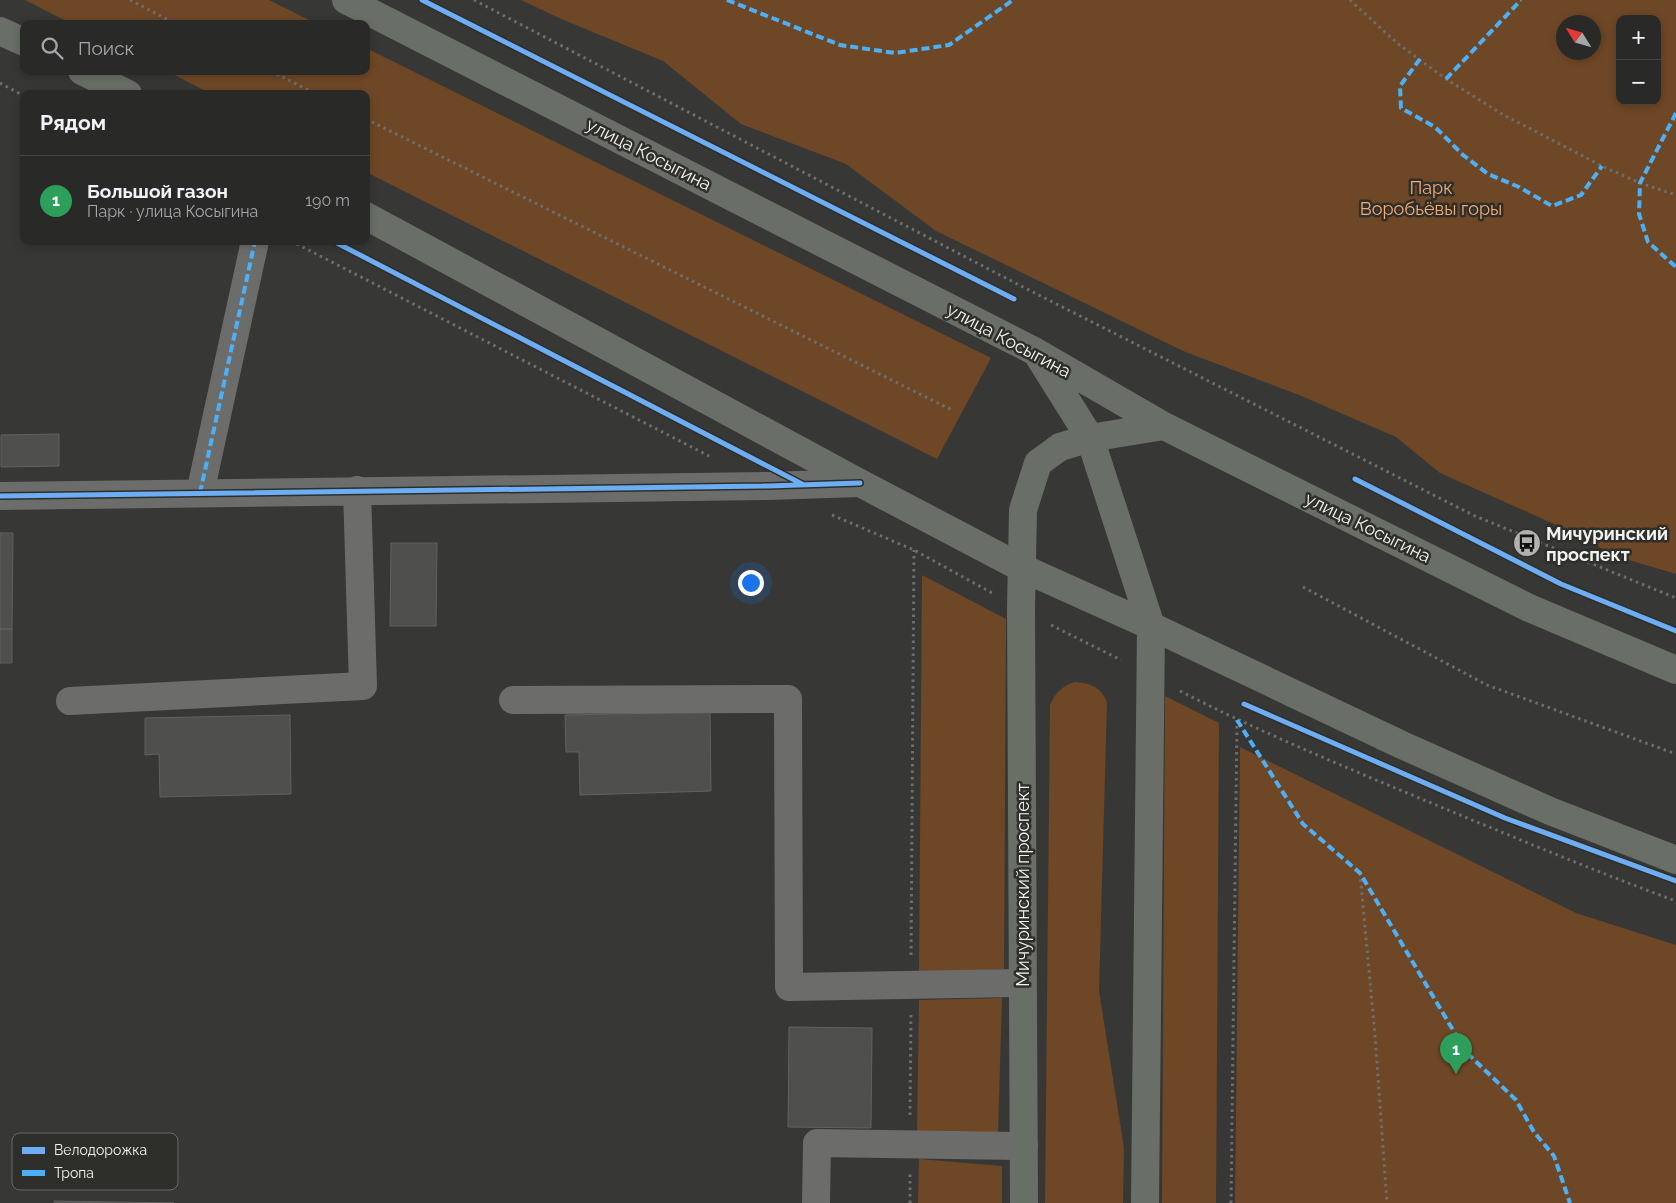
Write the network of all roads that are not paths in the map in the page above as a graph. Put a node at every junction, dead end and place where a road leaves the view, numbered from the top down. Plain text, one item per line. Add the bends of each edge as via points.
1 (346, 0) edge
2 (0, 31) edge
3 (20, 40) edge
4 (90, 75) edge
5 (120, 90) edge
6 (370, 218) edge
7 (254, 245) edge
8 (1036, 352) junction
9 (1164, 426) junction
10 (1090, 438) junction
11 (860, 483) junction
12 (356, 490) junction
13 (200, 493) junction
14 (0, 496) edge
15 (1020, 567) junction
16 (1151, 626) junction
17 (1676, 670) edge
18 (513, 700) dead end
19 (70, 701) dead end
20 (1676, 860) edge
21 (1022, 983) junction
22 (1024, 1146) junction
23 (816, 1203) edge
24 (1024, 1203) edge
25 (1145, 1203) edge

1 - 8 main road, улица Косыгина
2 - 3 main road
4 - 5 main road
6 - 11 main road
7 - 13 street
8 - 9 main road, улица Косыгина
8 - 10 main road
9 - 10 main road, Мичуринский проспект
9 - 17 main road, улица Косыгина via 1529,608
10 - 15 main road, Мичуринский проспект via 1060,447 1038,464 1023,510
10 - 16 main road
11 - 12 street
11 - 15 main road
12 - 13 street
12 - 19 street via 362,686
13 - 14 street
15 - 16 main road
15 - 21 main road, Мичуринский проспект
16 - 20 main road via 1451,767 1550,811
16 - 25 main road
18 - 21 street via 788,699 789,987
21 - 22 main road, Мичуринский проспект
22 - 23 street via 817,1142
22 - 24 main road, Мичуринский проспект

